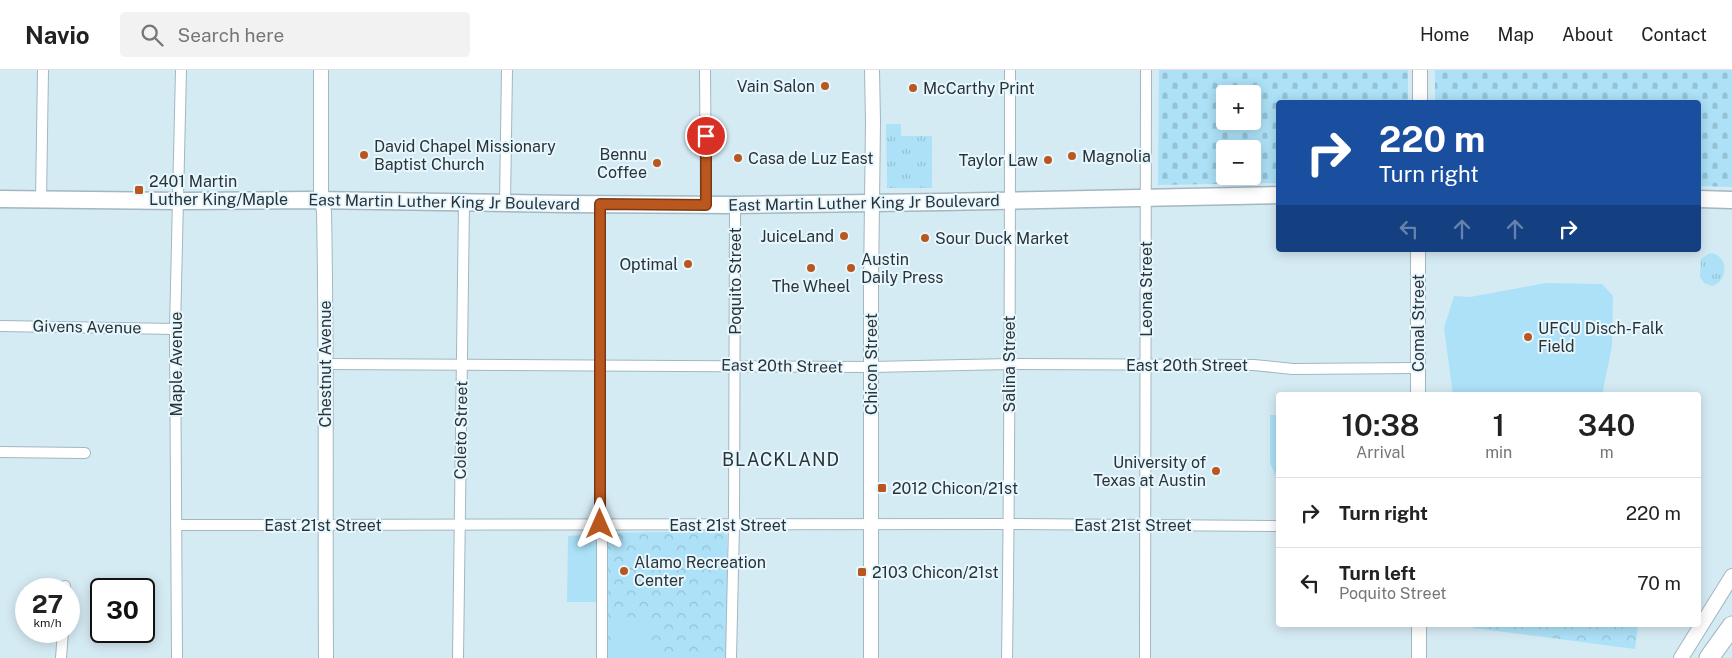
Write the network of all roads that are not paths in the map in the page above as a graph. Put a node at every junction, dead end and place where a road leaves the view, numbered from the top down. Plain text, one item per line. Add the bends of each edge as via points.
1 (43, 70) edge
2 (181, 70) edge
3 (322, 70) edge
4 (507, 70) edge
5 (706, 70) edge
6 (872, 70) edge
7 (1010, 70) edge
8 (1146, 70) edge
9 (1420, 70) edge
10 (1420, 100) edge
11 (1276, 195) edge
12 (1146, 197) junction
13 (0, 199) edge
14 (1701, 199) edge
15 (41, 200) junction
16 (323, 200) junction
17 (1732, 200) edge
18 (179, 201) junction
19 (1009, 201) junction
20 (464, 203) junction
21 (505, 203) junction
22 (872, 203) junction
23 (600, 204) junction
24 (735, 204) junction
25 (706, 205) junction
26 (1418, 252) edge
27 (0, 326) edge
28 (175, 329) junction
29 (327, 364) junction
30 (462, 364) junction
31 (600, 364) junction
32 (1010, 364) junction
33 (734, 365) junction
34 (1145, 365) junction
35 (872, 367) junction
36 (1418, 368) junction
37 (1418, 392) edge
38 (0, 452) edge
39 (85, 453) dead end
40 (600, 524) junction
41 (871, 524) junction
42 (1008, 524) junction
43 (176, 525) junction
44 (325, 525) junction
45 (460, 525) junction
46 (734, 525) junction
47 (1145, 526) junction
48 (1276, 526) edge
49 (1732, 576) edge
50 (1701, 626) edge
51 (1732, 626) edge
52 (1419, 627) edge
53 (1700, 627) edge
54 (62, 643) edge
55 (1732, 646) edge
56 (61, 658) edge
57 (177, 658) edge
58 (326, 658) edge
59 (458, 658) edge
60 (602, 658) edge
61 (731, 658) edge
62 (871, 658) edge
63 (1007, 658) edge
64 (1145, 658) edge
65 (1419, 658) edge
66 (1681, 658) edge
67 (1709, 658) edge
68 (1722, 658) edge

1 - 15 street
2 - 18 street, Maple Avenue
3 - 16 street, Chestnut Avenue
4 - 21 street
5 - 25 street
6 - 22 street, Chicon Street
7 - 19 street, Salina Street
8 - 12 street, Leona Street
9 - 10 street
11 - 12 main road, East Martin Luther King Jr Boulevard
12 - 19 main road, East Martin Luther King Jr Boulevard
12 - 34 street, Leona Street
13 - 15 main road, East Martin Luther King Jr Boulevard
14 - 17 main road
15 - 18 main road, East Martin Luther King Jr Boulevard
16 - 18 main road, East Martin Luther King Jr Boulevard
16 - 20 main road, East Martin Luther King Jr Boulevard
16 - 29 street, Chestnut Avenue
18 - 28 street, Maple Avenue
19 - 22 main road, East Martin Luther King Jr Boulevard
19 - 32 street, Salina Street
20 - 21 main road, East Martin Luther King Jr Boulevard
20 - 30 street, Coleto Street
21 - 23 main road, East Martin Luther King Jr Boulevard
22 - 24 main road, East Martin Luther King Jr Boulevard
22 - 35 street, Chicon Street
23 - 25 main road, East Martin Luther King Jr Boulevard
23 - 31 street
24 - 25 main road, East Martin Luther King Jr Boulevard
24 - 33 street, Poquito Street
26 - 36 street, Comal Street
27 - 28 street, Givens Avenue
28 - 43 street, Maple Avenue
29 - 30 street, East 20th Street
29 - 44 street, Chestnut Avenue
30 - 31 street, East 20th Street
30 - 45 street, Coleto Street
31 - 33 street, East 20th Street
31 - 40 street
32 - 34 street, East 20th Street
32 - 35 street, East 20th Street
32 - 42 street, Salina Street
33 - 35 street, East 20th Street
33 - 46 street, Poquito Street
34 - 36 street, East 20th Street
34 - 47 street, Leona Street
35 - 41 street, Chicon Street
36 - 37 street, Comal Street
38 - 39 street
40 - 45 street, East 21st Street
40 - 46 street, East 21st Street
40 - 60 street
41 - 42 street, East 21st Street
41 - 46 street, East 21st Street
41 - 62 street, Chicon Street
42 - 47 street, East 21st Street
42 - 63 street, Salina Street
43 - 44 street, East 21st Street
43 - 57 street, Maple Avenue
44 - 45 street, East 21st Street
44 - 58 street, Chestnut Avenue
45 - 59 street, Coleto Street
46 - 61 street, Poquito Street
47 - 48 street, East 21st Street
47 - 64 street, Leona Street
49 - 50 street
51 - 67 highway
52 - 65 street
53 - 66 street
54 - 56 street
55 - 68 highway

